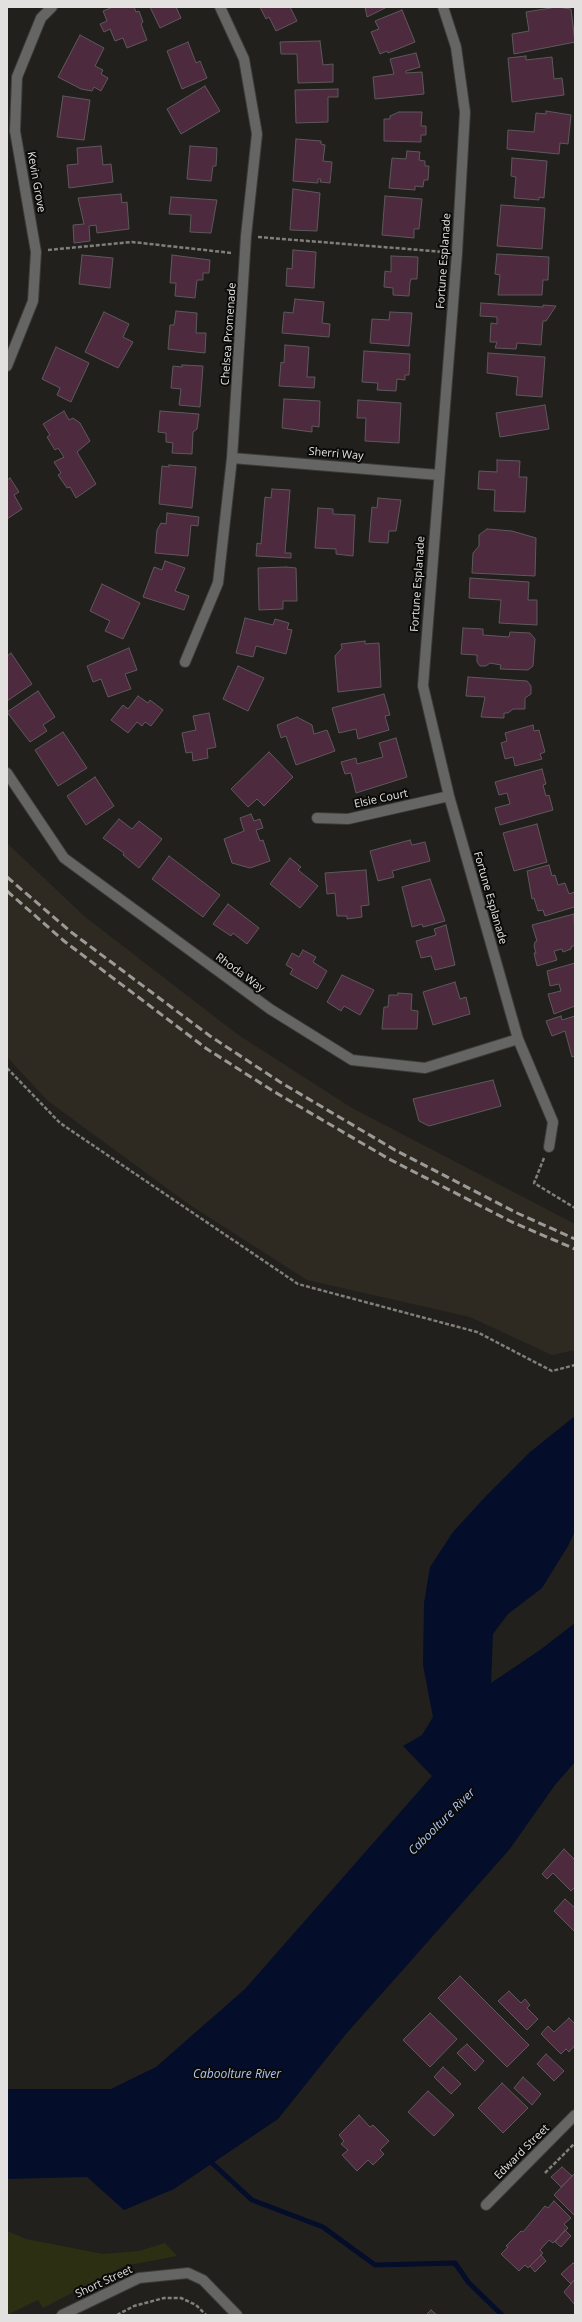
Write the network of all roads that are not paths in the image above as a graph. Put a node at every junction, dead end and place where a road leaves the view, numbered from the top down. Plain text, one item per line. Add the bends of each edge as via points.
1 (52, 7) edge
2 (220, 7) edge
3 (443, 7) edge
4 (7, 366) edge
5 (232, 458) junction
6 (439, 475) junction
7 (185, 662) dead end
8 (7, 773) edge
9 (449, 796) junction
10 (318, 818) dead end
11 (518, 1039) junction
12 (549, 1147) road end
13 (575, 2115) edge
14 (486, 2205) dead end
15 (62, 2315) edge
16 (237, 2315) edge

1 - 4 street, Kevin Grove via 41,18 17,78 15,131 36,252 33,301
2 - 5 street, Chelsea Promenade via 244,59 257,134 246,236
3 - 6 street, Fortune Esplanade via 456,47 466,112
5 - 6 street, Sherri Way
5 - 7 street, Chelsea Promenade via 218,583
6 - 9 street, Fortune Esplanade via 423,686
8 - 11 street, Rhoda Way via 64,858 270,1009 352,1060 425,1068
9 - 10 street, Elsie Court via 348,819
9 - 11 street, Fortune Esplanade
11 - 12 street, Fortune Esplanade via 553,1122
13 - 14 street, Edward Street
15 - 16 street, Short Street via 139,2278 188,2272 203,2280

